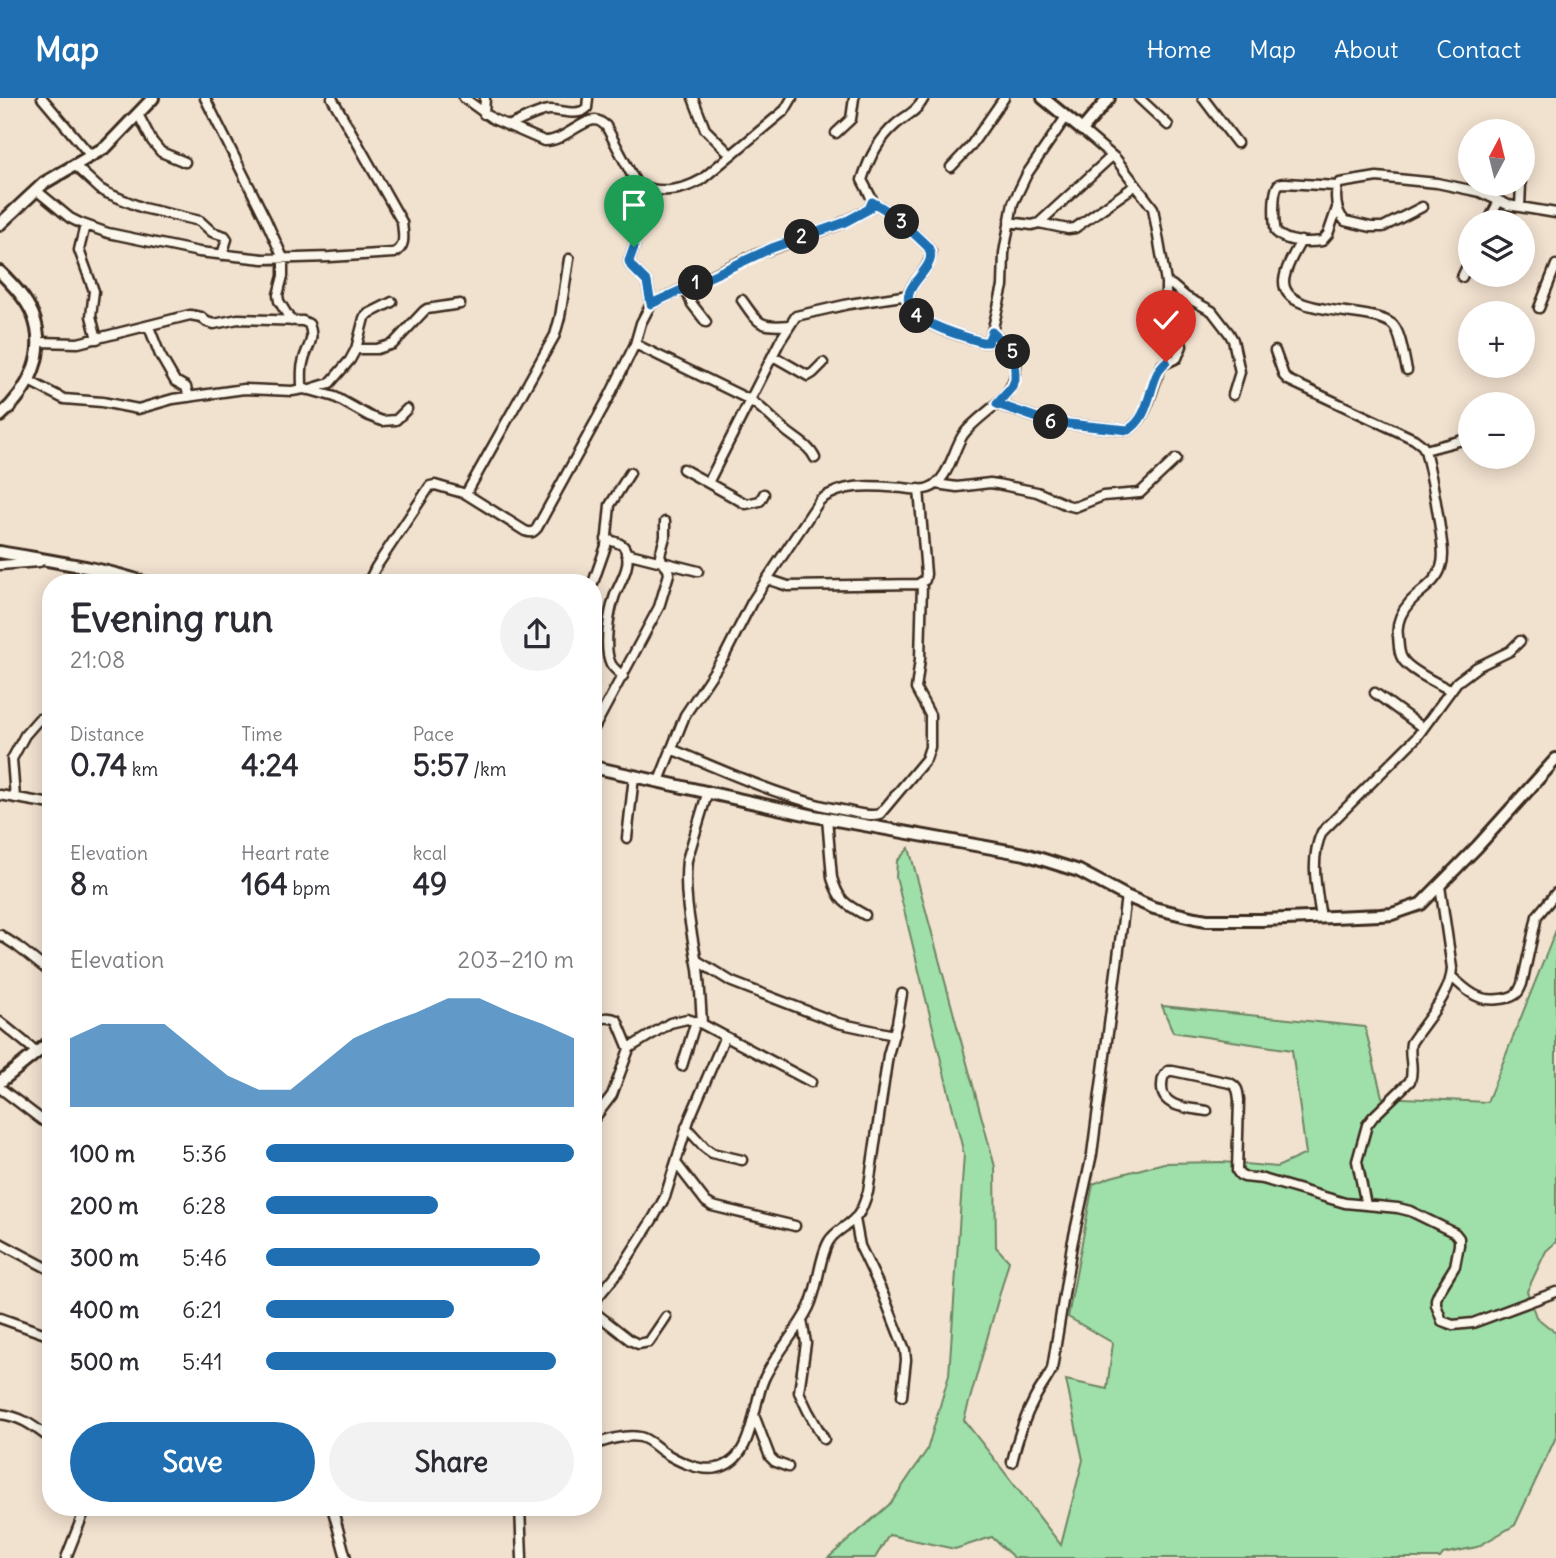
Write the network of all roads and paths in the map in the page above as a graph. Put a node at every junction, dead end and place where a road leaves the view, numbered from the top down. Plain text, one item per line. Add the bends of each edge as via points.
1 (42, 98) edge
2 (153, 98) edge
3 (205, 98) edge
4 (332, 98) edge
5 (464, 98) edge
6 (485, 98) edge
7 (588, 98) edge
8 (693, 98) edge
9 (792, 98) edge
10 (854, 98) edge
11 (924, 98) edge
12 (1004, 98) edge
13 (1042, 98) edge
14 (1109, 98) edge
15 (1139, 98) edge
16 (1203, 98) edge
17 (138, 114) junction
18 (484, 114) junction
19 (1066, 117) junction
20 (1168, 125) dead end
21 (508, 126) junction
22 (1082, 130) junction
23 (836, 133) dead end
24 (1237, 143) dead end
25 (731, 155) junction
26 (92, 156) junction
27 (1112, 156) junction
28 (185, 162) dead end
29 (74, 165) junction
30 (951, 167) dead end
31 (1136, 185) junction
32 (1337, 186) junction
33 (36, 190) junction
34 (1520, 196) edge
35 (1499, 201) junction
36 (872, 202) junction
37 (1422, 207) dead end
38 (1520, 207) junction
39 (1337, 208) junction
40 (1494, 210) edge
41 (1556, 213) edge
42 (1009, 222) junction
43 (1039, 223) junction
44 (0, 224) edge
45 (85, 225) junction
46 (1301, 241) junction
47 (634, 247) dead end
48 (222, 255) junction
49 (283, 258) junction
50 (569, 259) dead end
51 (1556, 265) edge
52 (0, 272) edge
53 (1166, 282) junction
54 (685, 289) junction
55 (909, 295) junction
56 (742, 300) dead end
57 (392, 303) dead end
58 (460, 304) dead end
59 (651, 304) junction
60 (1539, 308) dead end
61 (291, 320) junction
62 (706, 321) dead end
63 (790, 325) junction
64 (149, 327) junction
65 (992, 332) junction
66 (97, 339) junction
67 (38, 342) junction
68 (635, 344) junction
69 (356, 349) junction
70 (1275, 351) dead end
71 (773, 356) junction
72 (823, 363) dead end
73 (1407, 370) dead end
74 (29, 381) junction
75 (307, 389) junction
76 (1233, 395) dead end
77 (189, 397) junction
78 (750, 400) junction
79 (997, 404) junction
80 (407, 408) dead end
81 (0, 416) edge
82 (1458, 441) edge
83 (1425, 450) junction
84 (815, 458) dead end
85 (1176, 459) dead end
86 (683, 469) dead end
87 (630, 473) dead end
88 (708, 483) junction
89 (936, 484) junction
90 (919, 489) junction
91 (466, 494) junction
92 (764, 494) dead end
93 (665, 522) dead end
94 (607, 539) junction
95 (0, 552) edge
96 (626, 553) junction
97 (49, 561) junction
98 (663, 563) junction
99 (0, 565) edge
100 (698, 571) dead end
101 (116, 574) edge
102 (372, 574) edge
103 (596, 574) edge
104 (766, 579) junction
105 (922, 583) junction
106 (1520, 641) dead end
107 (623, 676) junction
108 (1450, 690) junction
109 (1375, 693) dead end
110 (602, 714) edge
111 (39, 719) dead end
112 (1423, 729) junction
113 (671, 749) junction
114 (1556, 759) edge
115 (602, 769) edge
116 (635, 776) junction
117 (659, 781) junction
118 (708, 791) junction
119 (0, 795) edge
120 (15, 798) junction
121 (42, 802) edge
122 (827, 818) junction
123 (627, 838) dead end
124 (1440, 886) junction
125 (1556, 892) edge
126 (1126, 896) junction
127 (865, 915) dead end
128 (1321, 918) junction
129 (0, 935) edge
130 (696, 960) junction
131 (42, 966) edge
132 (1452, 977) junction
133 (902, 994) dead end
134 (602, 1018) edge
135 (0, 1022) edge
136 (699, 1022) junction
137 (894, 1035) junction
138 (725, 1036) junction
139 (42, 1048) edge
140 (629, 1049) junction
141 (37, 1052) junction
142 (682, 1066) dead end
143 (0, 1082) edge
144 (811, 1082) dead end
145 (0, 1088) edge
146 (602, 1109) edge
147 (1207, 1111) dead end
148 (42, 1120) edge
149 (686, 1127) junction
150 (742, 1160) dead end
151 (676, 1164) junction
152 (1366, 1205) junction
153 (855, 1219) junction
154 (795, 1226) dead end
155 (0, 1243) edge
156 (42, 1266) edge
157 (602, 1292) edge
158 (1556, 1292) edge
159 (666, 1317) dead end
160 (0, 1318) edge
161 (602, 1318) edge
162 (802, 1320) junction
163 (42, 1333) edge
164 (901, 1396) dead end
165 (0, 1414) edge
166 (754, 1415) junction
167 (42, 1433) edge
168 (824, 1439) dead end
169 (602, 1442) edge
170 (1012, 1462) dead end
171 (788, 1467) dead end
172 (82, 1516) edge
173 (334, 1516) edge
174 (520, 1516) edge
175 (66, 1558) edge
176 (346, 1558) edge
177 (522, 1558) edge

1 - 26 street
2 - 17 main road
3 - 49 street
4 - 49 street via 402,222 403,244 394,253
5 - 18 street
6 - 18 street
7 - 21 street via 584,112 547,109
8 - 25 street via 705,129
9 - 25 street via 785,110
10 - 23 street via 851,119
11 - 36 street via 875,150 862,180
12 - 30 street
13 - 19 main road
14 - 22 main road
15 - 20 street
16 - 24 street
17 - 26 main road
17 - 28 street via 161,152
18 - 21 street
19 - 22 main road
19 - 42 street via 1027,174
21 - 25 street via 551,142 593,120 600,121 636,183 655,190 693,185
22 - 27 street
26 - 29 main road
27 - 31 street
27 - 43 street
29 - 33 main road
29 - 48 street via 107,193 143,208 200,221 225,236
31 - 43 street via 1075,228
31 - 53 street via 1153,208
32 - 35 street via 1377,177 1437,183
32 - 39 street
32 - 46 street via 1285,183 1278,187 1276,232 1284,239
33 - 44 main road
33 - 45 street
34 - 38 street
35 - 38 street
35 - 40 street
36 - 54 street via 869,209 850,220 772,248
36 - 55 street via 888,210 932,252
37 - 39 street via 1383,227 1345,221
38 - 41 street
39 - 46 street via 1322,241
42 - 43 street
42 - 65 street via 1004,281
45 - 48 street
45 - 66 street via 79,250 94,291 91,316
46 - 73 street via 1284,280 1288,295 1307,305 1367,314 1391,324
47 - 59 street via 629,261 647,282
48 - 49 street
49 - 61 street via 278,295
50 - 91 street via 555,335
51 - 60 street
52 - 67 main road via 33,314
53 - 76 street via 1212,311 1229,333 1240,372
53 - 79 street via 1182,345 1177,358 1162,365 1148,406 1133,428 1049,422
54 - 59 street
54 - 62 street
55 - 63 street via 799,314
55 - 65 street via 912,311 942,329 982,342 988,342
56 - 63 street via 761,323
57 - 69 street via 364,318
58 - 69 street via 427,309 390,346
59 - 68 street
61 - 64 street via 238,319 214,324 190,315
61 - 75 street via 307,322 310,327 312,342 303,363 302,386
63 - 71 street
64 - 66 street
64 - 77 street via 160,355
65 - 79 street via 1015,358 1015,380
66 - 67 street via 71,344
67 - 74 main road
68 - 78 street
68 - 91 street via 534,531 525,531
69 - 75 street via 333,380
70 - 83 street via 1288,380 1414,439
71 - 72 street via 807,376
71 - 78 street
74 - 77 street via 64,399 138,409
74 - 81 main road
75 - 77 street via 244,389
75 - 80 street via 335,397 382,421 396,420
78 - 84 street
78 - 88 street
79 - 89 street via 964,433
82 - 83 street
83 - 108 street via 1437,500 1443,558 1440,571 1408,604 1397,629 1402,660
85 - 89 street via 1140,493 1103,496 1075,507 998,484
86 - 88 street
87 - 94 street via 610,505
88 - 92 street via 746,504
89 - 90 street
90 - 104 street via 859,486 833,492 820,500
90 - 105 street via 926,574
91 - 102 street via 430,486
93 - 98 street
94 - 96 street via 623,545
94 - 103 street
95 - 97 main road
96 - 98 street
96 - 107 street via 607,647 610,663
97 - 99 street
97 - 101 main road
98 - 100 street
98 - 107 street via 669,573 659,607
104 - 105 street via 788,586
104 - 113 street via 685,715
105 - 113 street via 916,690 930,715 929,753 880,814 823,807
106 - 108 street
107 - 110 street
108 - 112 street
109 - 112 street
111 - 120 street via 12,759
112 - 128 street via 1318,839 1315,870
113 - 117 street
114 - 124 main road
115 - 116 main road
116 - 117 main road
116 - 123 street
117 - 118 main road
118 - 122 main road
118 - 130 street via 686,870
119 - 120 street
120 - 121 street
122 - 126 main road via 1025,854 1079,871
122 - 127 street via 834,887 845,904
124 - 128 main road via 1421,904 1402,911
124 - 132 street
125 - 132 street via 1537,916 1516,995 1487,1000
126 - 128 main road via 1164,911 1207,920
126 - 170 street via 1092,1154 1052,1369 1033,1400
129 - 131 street
130 - 136 street
130 - 137 street via 732,982 838,1023
132 - 152 street via 1411,1043 1410,1081 1367,1125 1357,1161
133 - 137 street
134 - 140 street via 617,1020
135 - 141 street
136 - 138 street
136 - 140 street via 665,1025
136 - 142 street
137 - 153 street via 868,1192
138 - 144 street
138 - 149 street
139 - 141 main road
140 - 146 street
141 - 143 main road
145 - 148 street
147 - 152 street via 1167,1101 1163,1075 1168,1071 1236,1086 1240,1175
149 - 150 street via 712,1153
149 - 151 street
151 - 154 street via 712,1206
151 - 157 street via 654,1217
152 - 158 street via 1410,1211 1459,1238 1455,1266 1436,1299 1442,1321 1473,1323
153 - 162 street via 830,1239
153 - 164 street via 860,1246 903,1340 906,1360
155 - 156 street
159 - 161 street via 649,1342 638,1344
160 - 163 street
162 - 166 street via 770,1366
162 - 168 street via 806,1343 799,1392
165 - 167 street via 26,1421
166 - 169 street via 738,1455 717,1468 676,1459 641,1437
166 - 171 street via 770,1457
172 - 175 street
173 - 176 street
174 - 177 street

